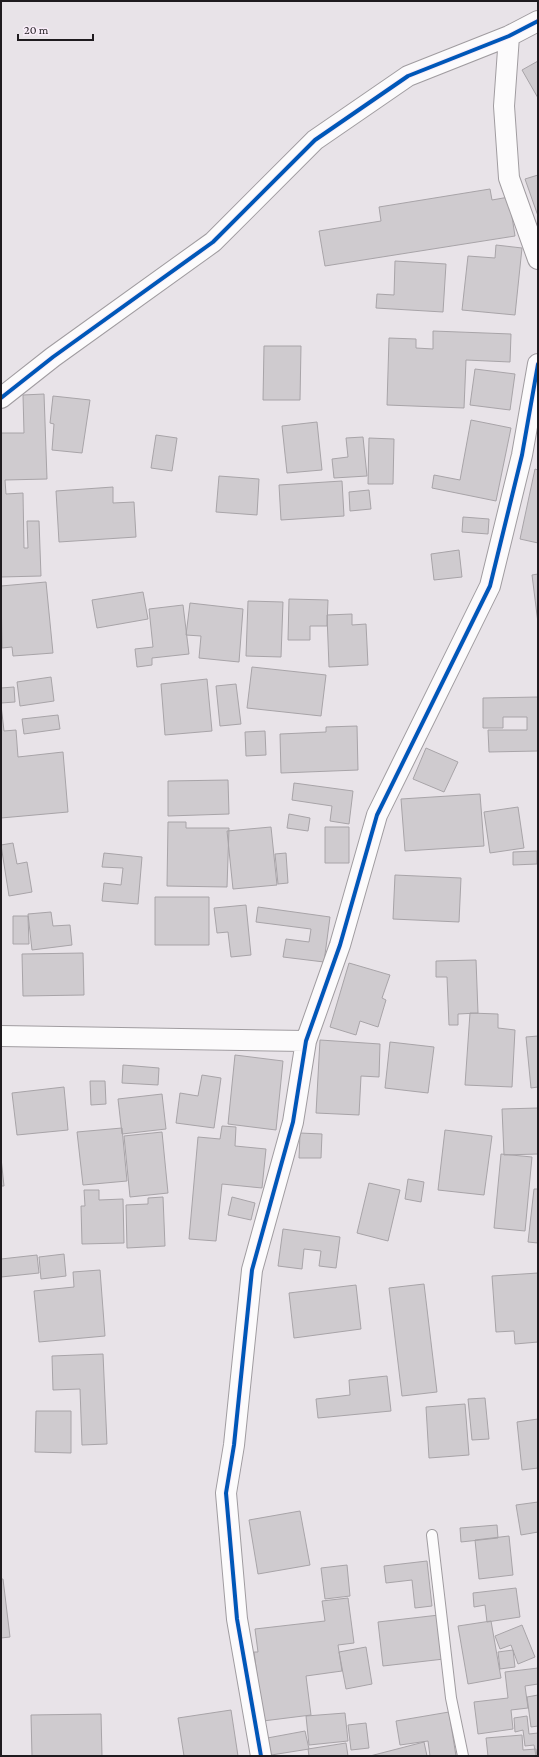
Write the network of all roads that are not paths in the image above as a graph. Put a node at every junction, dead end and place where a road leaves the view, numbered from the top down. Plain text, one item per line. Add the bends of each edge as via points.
1 (538, 22) edge
2 (509, 36) junction
3 (538, 259) edge
4 (538, 364) edge
5 (1, 398) edge
6 (1, 1036) edge
7 (306, 1041) junction
8 (432, 1535) dead end
9 (261, 1756) edge
10 (463, 1756) edge

1 - 2 street
2 - 3 street via 504,106 509,178
2 - 5 street via 408,76 316,140 213,242 53,357
4 - 7 street via 522,455 490,586 377,814 340,945
6 - 7 street
7 - 9 street via 293,1122 252,1270 234,1445 226,1493 237,1618
8 - 10 lane via 451,1698

